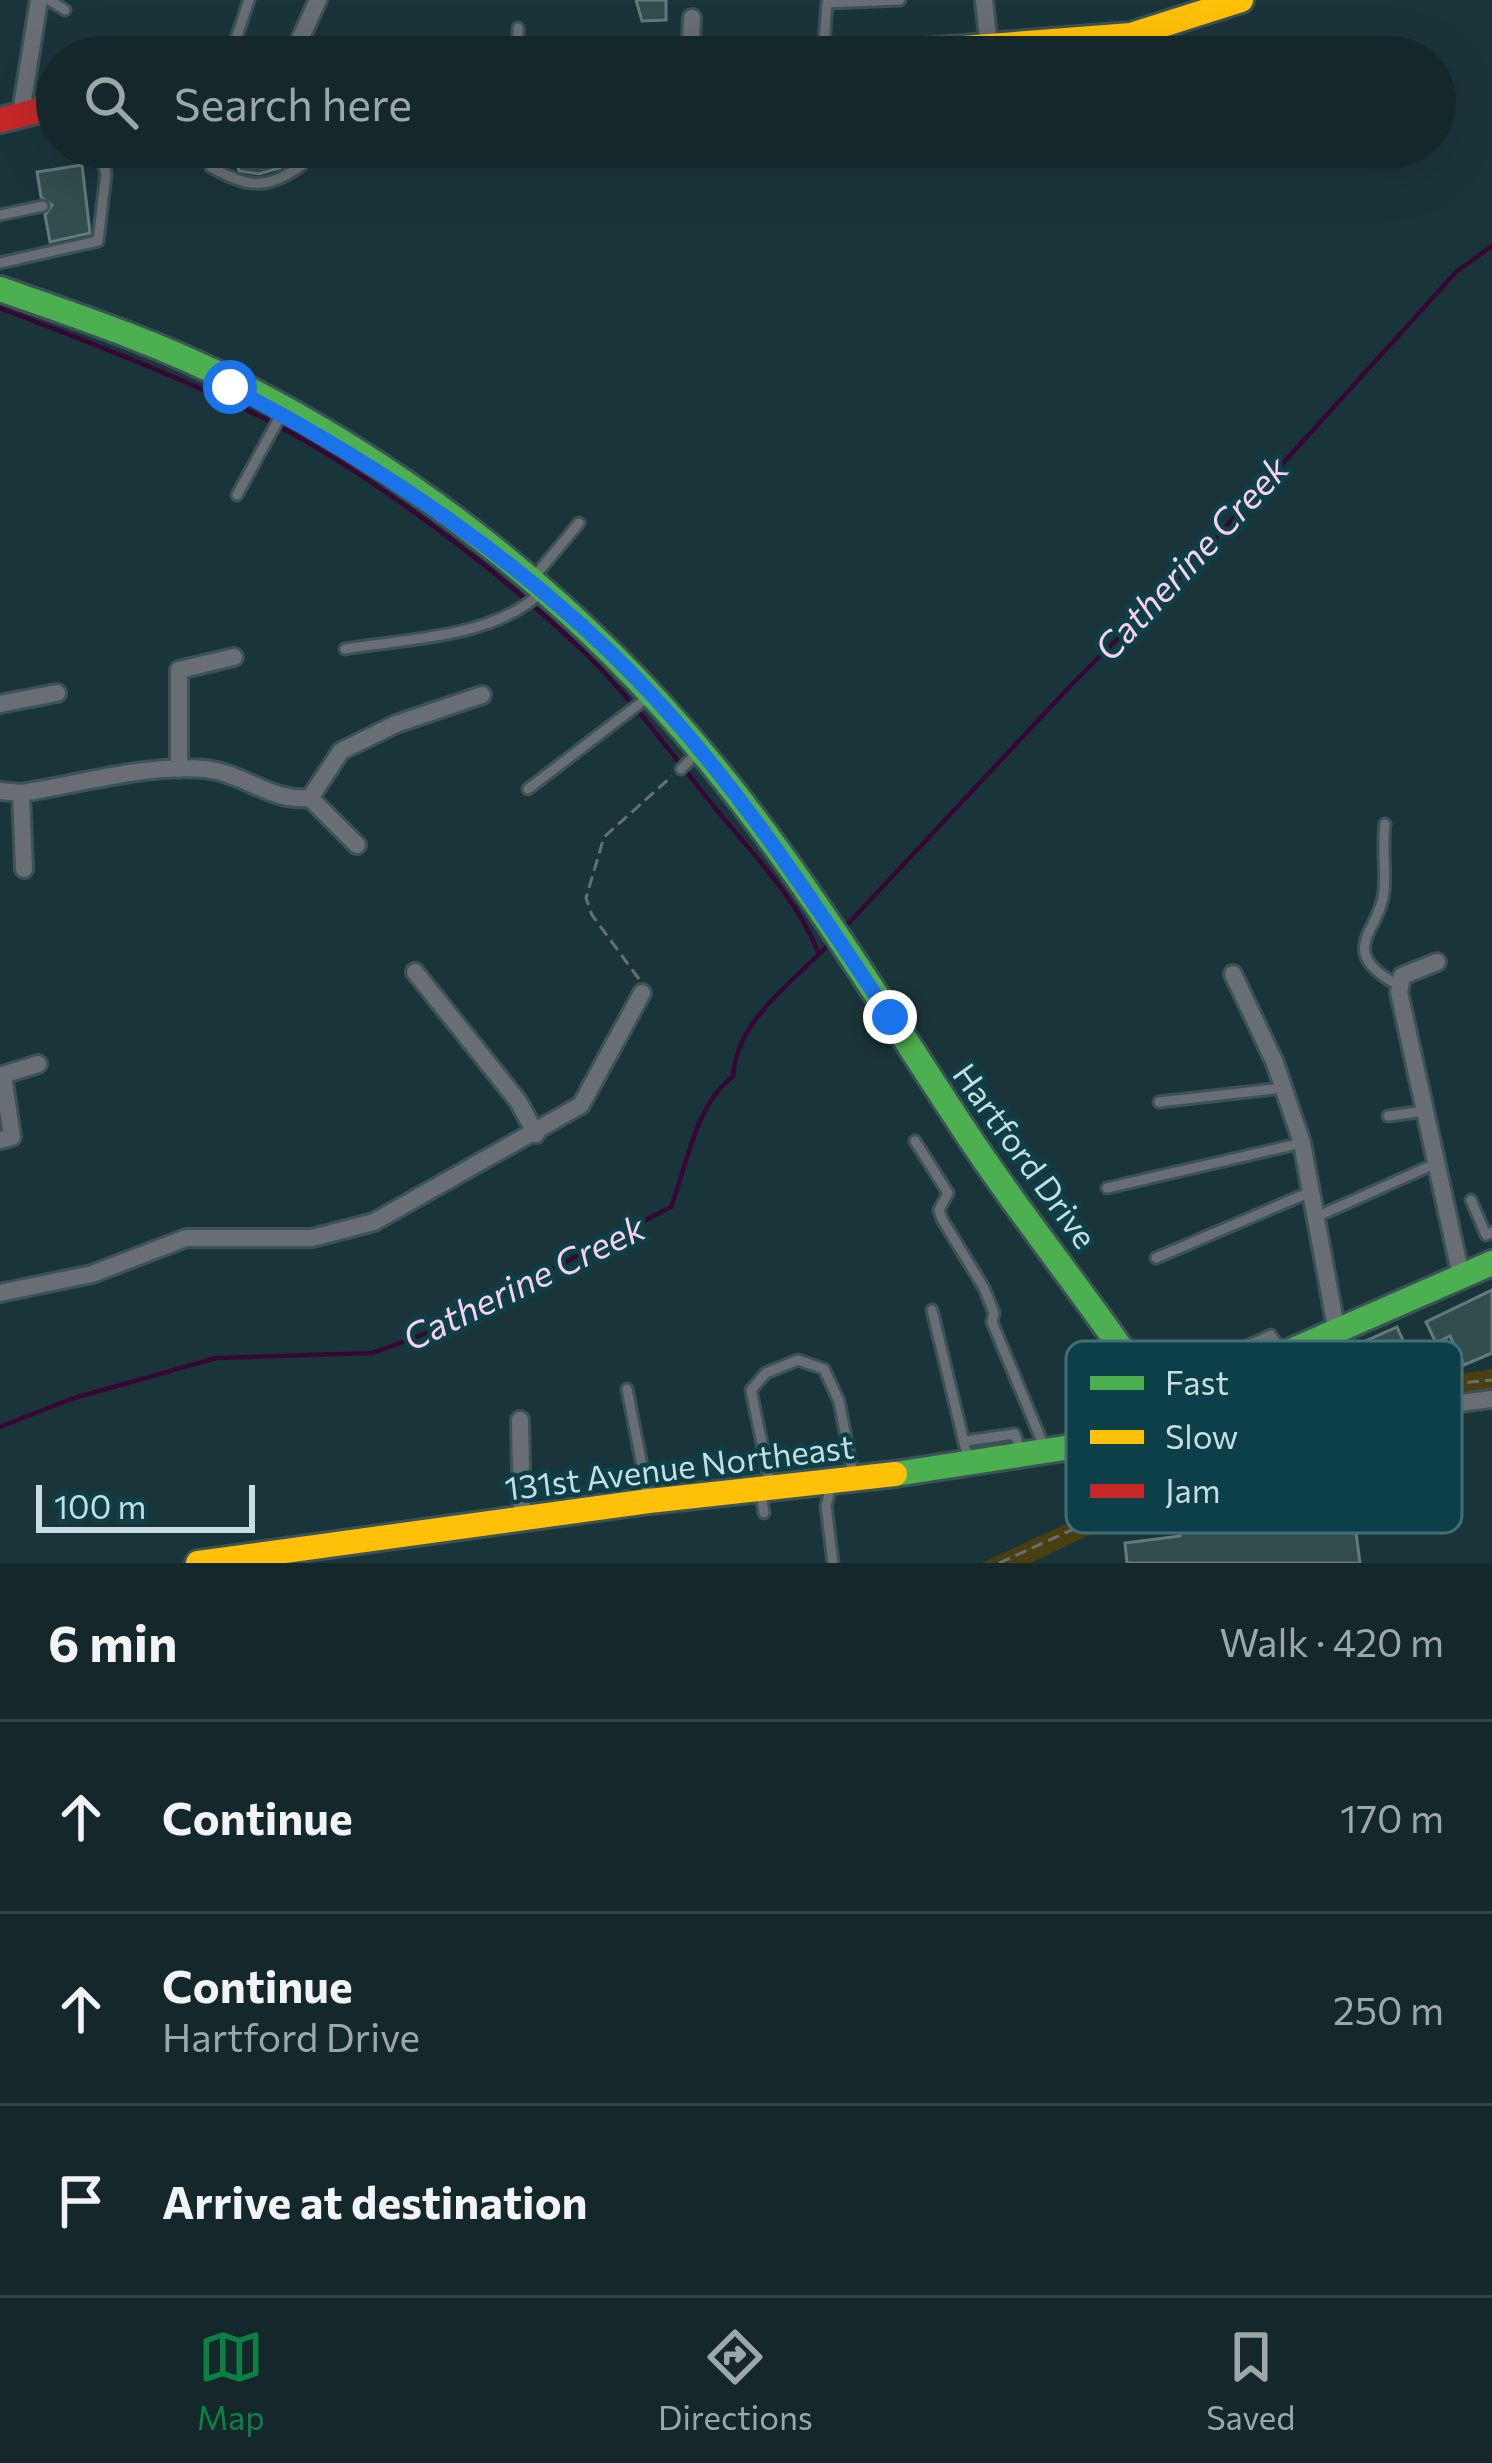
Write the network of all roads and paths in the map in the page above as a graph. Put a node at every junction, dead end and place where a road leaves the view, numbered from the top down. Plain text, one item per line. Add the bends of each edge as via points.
1 (39, 0) edge
2 (49, 0) edge
3 (249, 0) edge
4 (318, 0) edge
5 (900, 0) edge
6 (984, 0) edge
7 (1241, 0) edge
8 (65, 10) dead end
9 (692, 18) dead end
10 (518, 28) dead end
11 (37, 36) edge
12 (237, 36) edge
13 (302, 36) edge
14 (518, 36) edge
15 (691, 36) edge
16 (825, 36) edge
17 (988, 36) edge
18 (1119, 36) edge
19 (36, 68) edge
20 (34, 114) edge
21 (105, 168) edge
22 (213, 168) edge
23 (298, 168) edge
24 (43, 206) dead end
25 (0, 215) edge
26 (0, 263) edge
27 (0, 290) edge
28 (279, 420) junction
29 (237, 495) dead end
30 (579, 523) dead end
31 (534, 595) junction
32 (345, 649) dead end
33 (234, 657) dead end
34 (57, 693) dead end
35 (482, 695) dead end
36 (647, 699) junction
37 (0, 704) edge
38 (695, 755) junction
39 (179, 769) junction
40 (681, 769) joint
41 (528, 789) dead end
42 (0, 791) edge
43 (21, 794) junction
44 (310, 798) junction
45 (1385, 824) dead end
46 (357, 844) dead end
47 (24, 869) dead end
48 (1437, 962) dead end
49 (415, 972) dead end
50 (1233, 974) dead end
51 (1400, 986) junction
52 (642, 993) joint
53 (38, 1064) dead end
54 (1283, 1088) junction
55 (1159, 1102) dead end
56 (1425, 1111) junction
57 (1388, 1116) dead end
58 (536, 1134) junction
59 (0, 1140) edge
60 (914, 1141) dead end
61 (1302, 1143) junction
62 (1437, 1163) junction
63 (1107, 1188) dead end
64 (1310, 1192) junction
65 (1471, 1201) dead end
66 (1315, 1218) junction
67 (1492, 1232) edge
68 (1156, 1258) dead end
69 (1492, 1263) edge
70 (1461, 1276) junction
71 (0, 1293) edge
72 (932, 1310) dead end
73 (1336, 1334) junction
74 (1111, 1341) edge
75 (1320, 1341) edge
76 (1492, 1380) edge
77 (1462, 1383) edge
78 (627, 1389) dead end
79 (1492, 1399) edge
80 (1462, 1403) edge
81 (520, 1420) dead end
82 (1066, 1440) edge
83 (967, 1453) junction
84 (1034, 1453) junction
85 (843, 1479) junction
86 (764, 1496) junction
87 (649, 1501) junction
88 (523, 1517) junction
89 (1066, 1533) edge
90 (310, 1556) edge
91 (198, 1563) edge
92 (833, 1563) edge
93 (999, 1563) edge

1 - 11 street
2 - 8 lane
3 - 12 lane
4 - 13 street
5 - 16 lane via 827,3
6 - 17 street
7 - 18 main road
9 - 15 street
10 - 14 lane
19 - 20 street
21 - 26 lane via 98,241
22 - 23 lane via 241,184 274,185
24 - 25 lane
27 - 28 main road, Hartford Drive via 101,326
28 - 29 lane
28 - 31 main road, Hartford Drive via 443,513
30 - 31 lane
31 - 32 lane via 494,622
31 - 36 main road, Hartford Drive
33 - 39 street via 179,670
34 - 37 street
35 - 44 street via 341,751
36 - 38 main road, Hartford Drive
36 - 41 lane
38 - 40 lane
38 - 74 main road, Hartford Drive via 763,830
39 - 43 street
39 - 44 street via 240,778 284,801
40 - 52 path via 608,831 586,898
42 - 43 street
43 - 47 street
44 - 46 street
45 - 51 lane via 1384,892 1365,941 1370,961
48 - 51 street via 1402,976
49 - 58 street
50 - 54 street
51 - 56 street
52 - 58 street via 597,1084 565,1119
53 - 59 street via 3,1076 12,1137
54 - 55 lane
54 - 61 street
56 - 57 lane
56 - 62 street
58 - 71 street via 340,1234 186,1238 92,1274
60 - 84 lane via 948,1193 942,1219 990,1300
61 - 63 lane
61 - 64 street
62 - 66 lane
62 - 70 street
64 - 66 street
64 - 68 lane
65 - 67 lane via 1486,1235
66 - 73 street
69 - 70 main road
70 - 73 main road
72 - 83 lane
73 - 75 main road
76 - 77 path
78 - 87 lane
79 - 80 street
81 - 88 street
82 - 84 main road, 131st Avenue Northeast
83 - 84 main road, 131st Avenue Northeast
83 - 85 main road, 131st Avenue Northeast
85 - 86 main road, 131st Avenue Northeast
85 - 86 lane via 838,1401 824,1369 798,1360 766,1373 751,1390
85 - 92 lane via 826,1506
86 - 87 main road, 131st Avenue Northeast
87 - 88 main road, 131st Avenue Northeast
88 - 90 main road, 131st Avenue Northeast
89 - 93 path
90 - 91 main road, 131st Avenue Northeast

